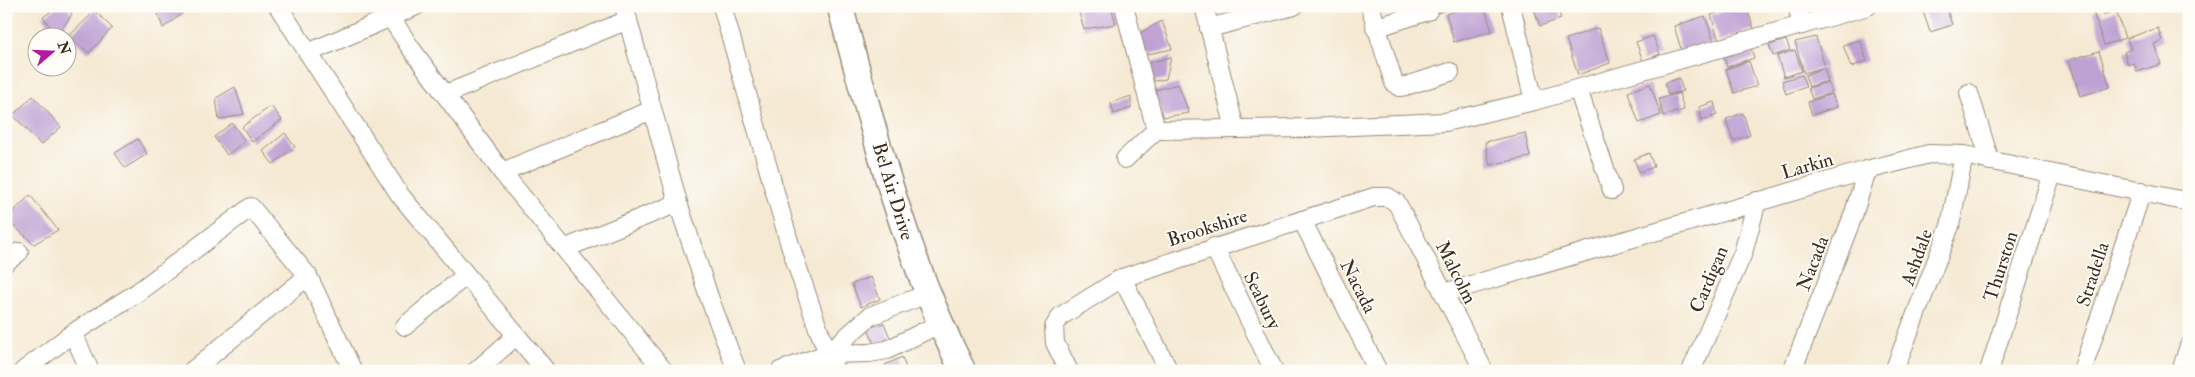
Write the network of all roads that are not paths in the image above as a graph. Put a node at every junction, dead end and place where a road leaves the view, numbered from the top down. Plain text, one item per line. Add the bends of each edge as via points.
1 (278, 6) edge
2 (416, 6) edge
3 (722, 6) edge
4 (840, 6) edge
5 (1124, 6) edge
6 (1204, 6) edge
7 (1370, 6) edge
8 (1511, 6) edge
9 (1797, 6) edge
10 (1868, 6) edge
11 (1289, 7) edge
12 (1428, 12) dead end
13 (626, 13) edge
14 (391, 18) junction
15 (1802, 25) junction
16 (1209, 28) junction
17 (1375, 28) junction
18 (308, 53) junction
19 (1450, 72) dead end
20 (1578, 89) junction
21 (1969, 93) dead end
22 (446, 94) junction
23 (1534, 102) junction
24 (652, 110) junction
25 (1235, 129) junction
26 (1156, 130) junction
27 (1964, 155) junction
28 (1125, 159) dead end
29 (1990, 161) junction
30 (1867, 170) junction
31 (502, 172) junction
32 (2052, 174) junction
33 (1612, 190) dead end
34 (2142, 191) junction
35 (1388, 197) joint
36 (1758, 201) junction
37 (2189, 202) edge
38 (678, 203) junction
39 (1302, 220) junction
40 (566, 248) junction
41 (1214, 248) junction
42 (308, 276) junction
43 (465, 276) junction
44 (1122, 278) junction
45 (1444, 293) junction
46 (927, 294) junction
47 (939, 324) junction
48 (405, 326) dead end
49 (73, 333) junction
50 (516, 336) junction
51 (2189, 346) edge
52 (827, 354) junction
53 (352, 370) edge
54 (24, 371) edge
55 (90, 371) edge
56 (192, 371) edge
57 (476, 371) edge
58 (546, 371) edge
59 (664, 371) edge
60 (737, 371) edge
61 (780, 371) edge
62 (835, 371) edge
63 (962, 371) edge
64 (1069, 371) edge
65 (1169, 371) edge
66 (1274, 371) edge
67 (1378, 371) edge
68 (1484, 371) edge
69 (1692, 371) edge
70 (1792, 371) edge
71 (1894, 371) edge
72 (1988, 371) edge
73 (2082, 371) edge
74 (2181, 371) edge

1 - 18 street
2 - 14 street
3 - 52 street via 790,245
4 - 46 street, Bel Air Drive via 895,200
5 - 26 street
6 - 16 street
7 - 17 street
8 - 23 street
9 - 15 street
10 - 15 street
11 - 16 street
12 - 17 street
13 - 22 street
13 - 24 street
14 - 18 street
14 - 22 street
15 - 20 street
16 - 25 street
17 - 19 street via 1394,83 1399,87
18 - 43 street via 400,195
20 - 23 street
20 - 33 street
21 - 29 street
22 - 31 street
23 - 25 street via 1445,122
24 - 31 street
24 - 38 street
25 - 26 street
26 - 28 street
27 - 29 street, Larkin
27 - 30 street, Larkin via 1930,154
27 - 71 street, Ashdale via 1950,226
29 - 32 street, Larkin
30 - 36 street, Larkin
30 - 70 street, Nacada via 1853,216
31 - 40 street
32 - 34 street, Larkin
32 - 72 street, Thurston
34 - 37 street, Larkin
34 - 73 street, Stradella
35 - 39 street, Brookshire via 1374,197
35 - 45 street, Malcolm via 1397,203
36 - 45 street, Larkin
36 - 69 street, Cardigan via 1743,254
38 - 40 street
38 - 60 street via 708,297
39 - 41 street, Brookshire
39 - 67 street, Nacada
40 - 59 street
41 - 44 street, Brookshire
41 - 66 street, Seabury
42 - 49 street via 251,207 138,292
42 - 53 street
42 - 56 street
43 - 48 street
43 - 50 street
44 - 64 street, Brookshire via 1061,316 1054,327 1055,343
44 - 65 street
45 - 68 street, Malcolm
46 - 47 street, Bel Air Drive
46 - 52 street via 870,316
47 - 52 street via 887,350
47 - 63 street, Bel Air Drive
49 - 54 street
49 - 55 street
50 - 57 street
50 - 58 street
51 - 74 street
52 - 61 street
52 - 62 street

